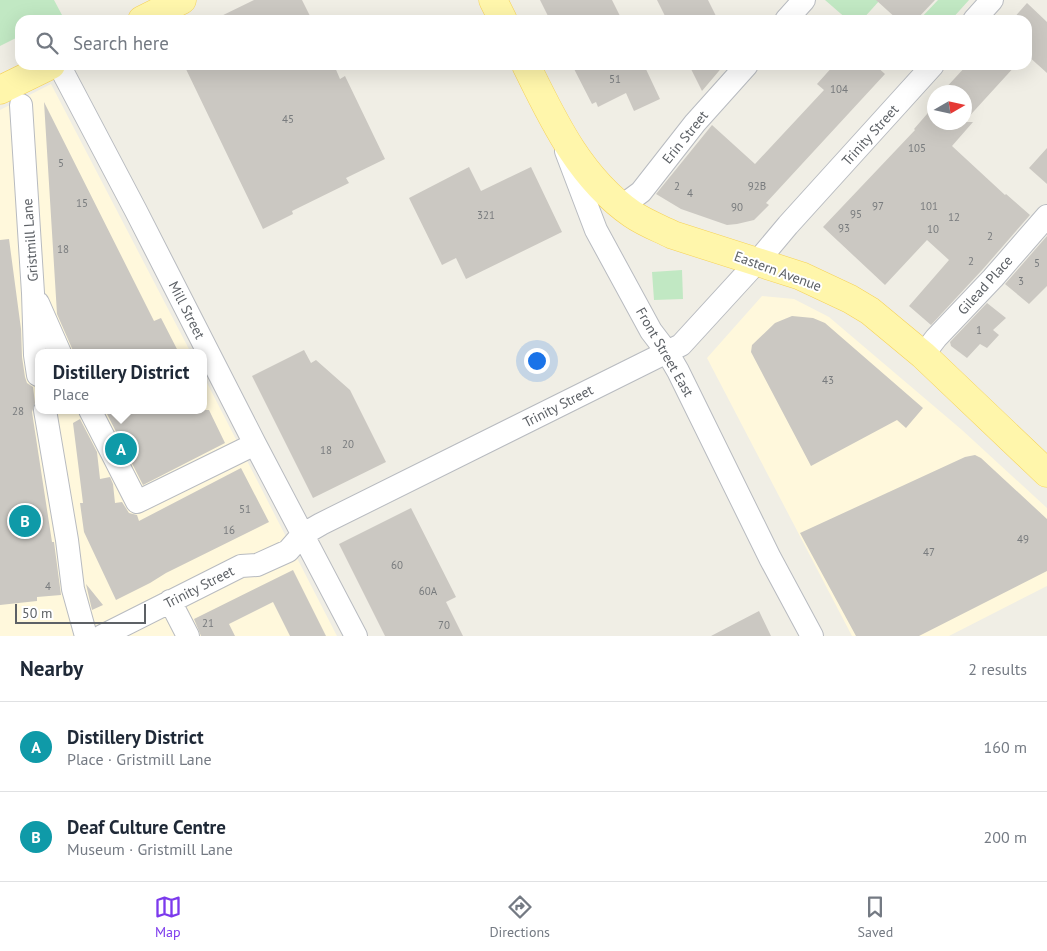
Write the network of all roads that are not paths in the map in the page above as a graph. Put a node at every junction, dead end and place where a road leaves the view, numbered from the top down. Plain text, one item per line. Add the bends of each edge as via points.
1 (182, 0) edge
2 (493, 0) edge
3 (804, 0) edge
4 (992, 0) edge
5 (152, 15) edge
6 (500, 15) edge
7 (790, 15) edge
8 (978, 15) edge
9 (45, 70) edge
10 (62, 70) edge
11 (529, 70) edge
12 (742, 70) edge
13 (928, 70) edge
14 (11, 98) edge
15 (554, 120) junction
16 (622, 206) junction
17 (1047, 216) edge
18 (757, 262) junction
19 (33, 293) junction
20 (58, 349) edge
21 (206, 349) edge
22 (207, 350) edge
23 (667, 352) junction
24 (35, 355) edge
25 (924, 355) junction
26 (46, 414) edge
27 (92, 414) edge
28 (255, 444) junction
29 (1047, 473) edge
30 (302, 534) junction
31 (170, 601) junction
32 (86, 636) edge
33 (102, 636) edge
34 (188, 636) edge
35 (356, 636) edge
36 (812, 636) edge

1 - 5 main road
2 - 6 main road
3 - 7 street
4 - 8 street
9 - 14 main road
10 - 21 street, Mill Street
11 - 15 main road, Front Street East
12 - 16 street, Erin Street via 641,192
13 - 18 street, Trinity Street
14 - 19 street, Gristmill Lane
15 - 16 main road, Eastern Avenue via 592,179
15 - 23 street, Front Street East via 596,230 651,331
16 - 18 main road, Eastern Avenue via 673,234
17 - 25 street, Gilead Place
18 - 23 street, Trinity Street via 681,345
18 - 25 main road, Eastern Avenue via 801,276 850,299
19 - 20 street
19 - 24 street, Gristmill Lane
22 - 28 street, Mill Street
23 - 30 street, Trinity Street
23 - 36 street, Front Street East
25 - 29 main road, Eastern Avenue
26 - 32 street via 73,589
27 - 28 street via 137,502
28 - 30 street, Mill Street
30 - 31 street, Trinity Street via 288,551 257,565 241,566
30 - 35 street, Mill Street
31 - 33 street, Trinity Street
31 - 34 street

